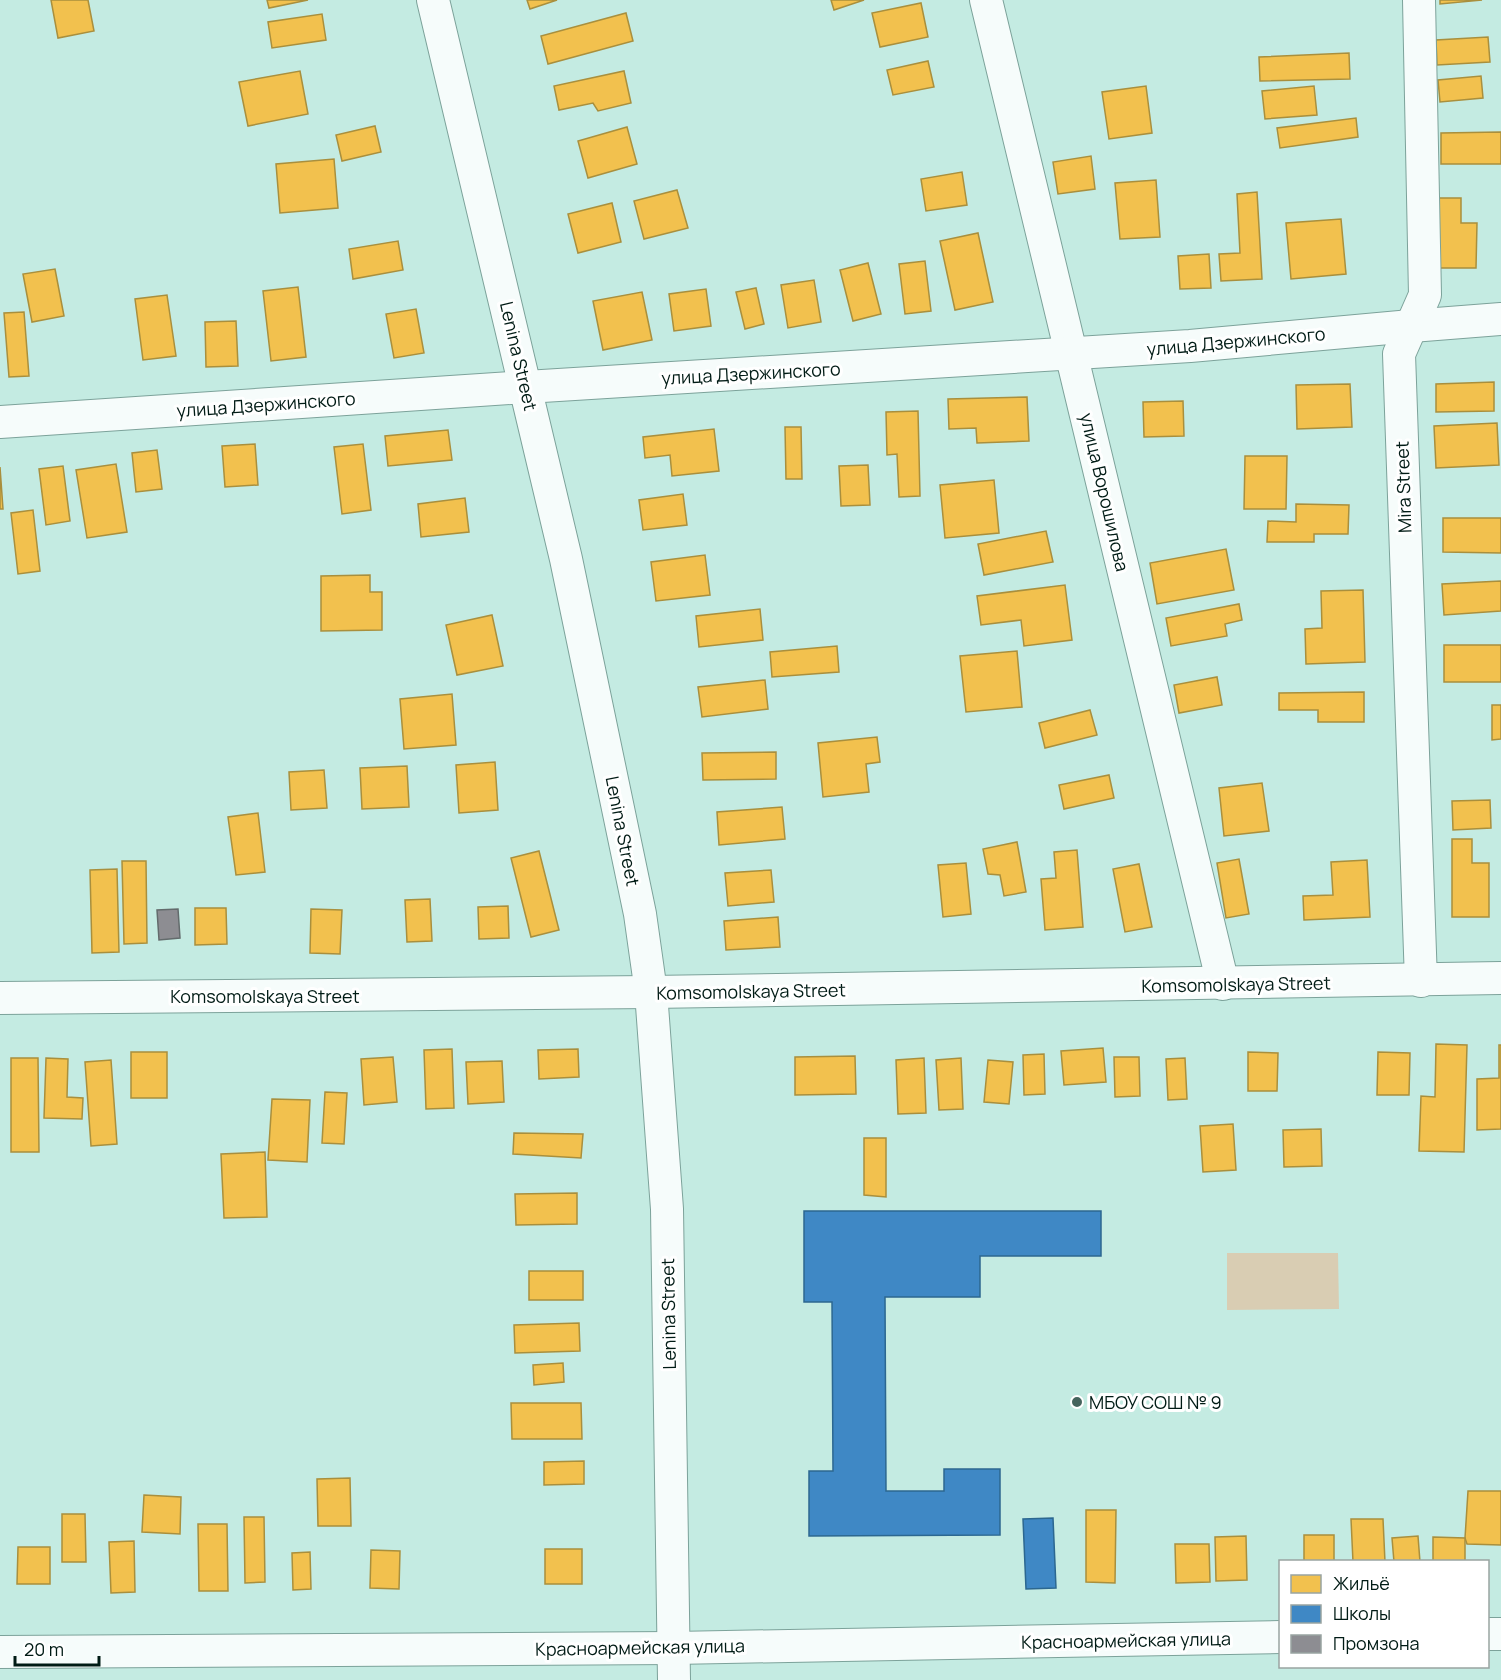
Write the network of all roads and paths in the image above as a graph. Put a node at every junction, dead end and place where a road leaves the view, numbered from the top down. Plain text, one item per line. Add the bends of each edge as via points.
1 (433, 0) edge
2 (986, 0) edge
3 (1419, 0) edge
4 (1501, 320) edge
5 (1411, 326) junction
6 (1072, 354) junction
7 (526, 387) junction
8 (0, 422) edge
9 (1501, 978) edge
10 (1421, 981) junction
11 (1223, 984) junction
12 (651, 992) junction
13 (0, 998) edge
14 (1279, 1637) edge
15 (674, 1648) junction
16 (0, 1652) edge
17 (674, 1680) edge

1 - 7 street, Lenina Street
2 - 6 street, улица Ворошилова
3 - 5 street, Mira Street via 1425,296
4 - 5 street, улица Дзержинского
5 - 6 street, улица Дзержинского
5 - 10 street, Mira Street via 1399,354
6 - 7 street, улица Дзержинского
6 - 11 street, улица Ворошилова
7 - 8 street, улица Дзержинского
7 - 12 street, Lenina Street via 602,726 640,914
9 - 10 street, Komsomolskaya Street
10 - 11 street, Komsomolskaya Street
11 - 12 street, Komsomolskaya Street
12 - 13 street, Komsomolskaya Street
12 - 15 street, Lenina Street via 667,1209
14 - 15 street, Красноармейская улица
15 - 16 street, Красноармейская улица
15 - 17 street, Lenina Street

